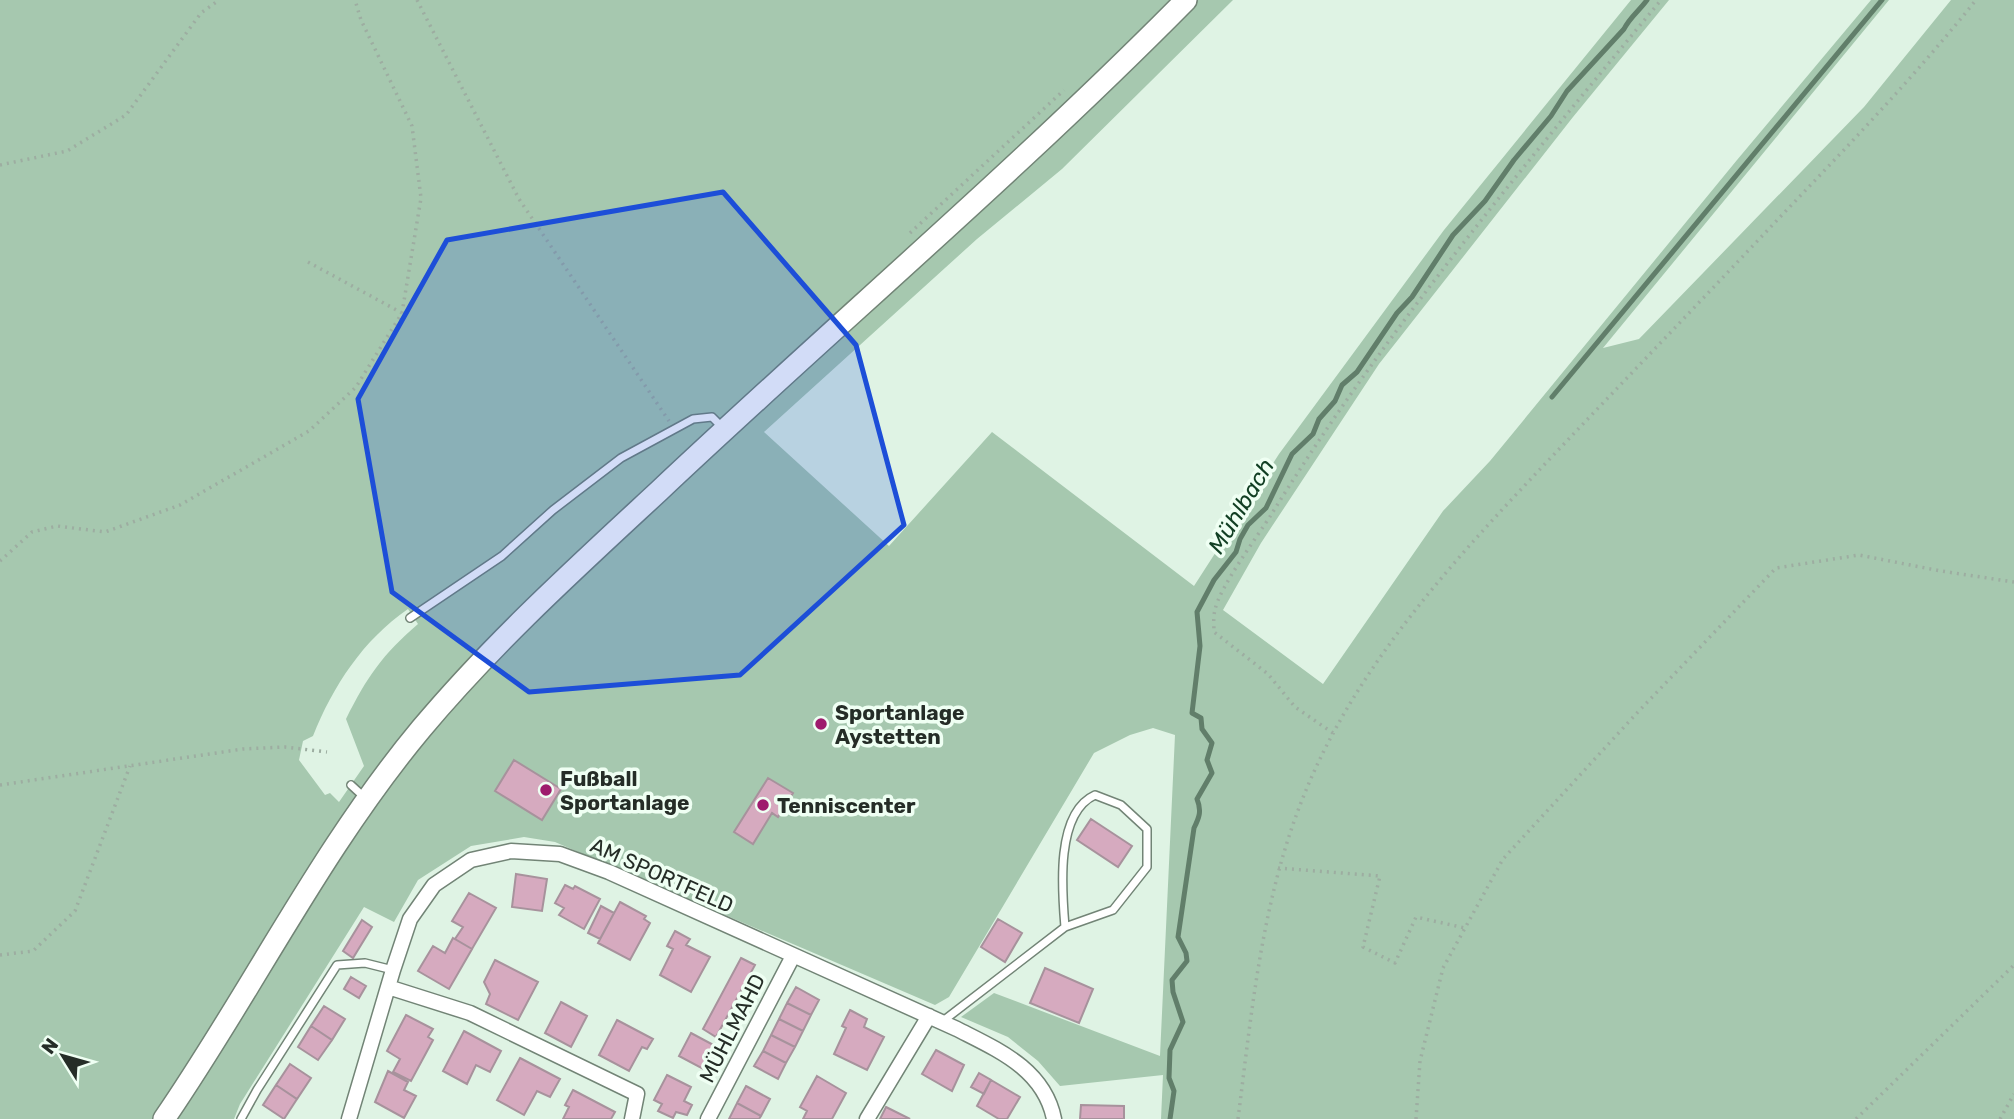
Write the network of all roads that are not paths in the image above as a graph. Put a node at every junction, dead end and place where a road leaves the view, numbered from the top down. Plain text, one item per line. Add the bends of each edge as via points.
1 (1186, 0) edge
2 (724, 429) junction
3 (410, 618) dead end
4 (351, 785) dead end
5 (368, 799) junction
6 (1065, 927) junction
7 (793, 956) junction
8 (393, 970) junction
9 (388, 987) junction
10 (935, 1019) junction
11 (164, 1119) edge
12 (241, 1119) edge
13 (349, 1119) edge
14 (632, 1119) edge
15 (708, 1119) edge
16 (867, 1119) edge
17 (1054, 1119) edge

1 - 2 main road via 1027,154
2 - 3 lane via 712,417 693,419 621,458 502,556
2 - 5 main road via 485,658 423,727
4 - 5 lane
5 - 11 main road
6 - 6 lane via 1113,910 1147,867 1147,829 1121,805 1095,795 1083,800 1072,820 1061,874
6 - 10 lane
7 - 8 street, AM SPORTFELD via 609,872 560,854 511,851 471,860 434,885 412,915
7 - 10 street, AM SPORTFELD
7 - 15 street, MÜHLMAHD
8 - 9 street, AM SPORTFELD
8 - 12 lane via 365,963 337,965
9 - 13 street, AM SPORTFELD
9 - 14 street via 470,1013 637,1094
10 - 16 street via 893,1072
10 - 17 street, AM SPORTFELD via 1021,1065 1042,1086

